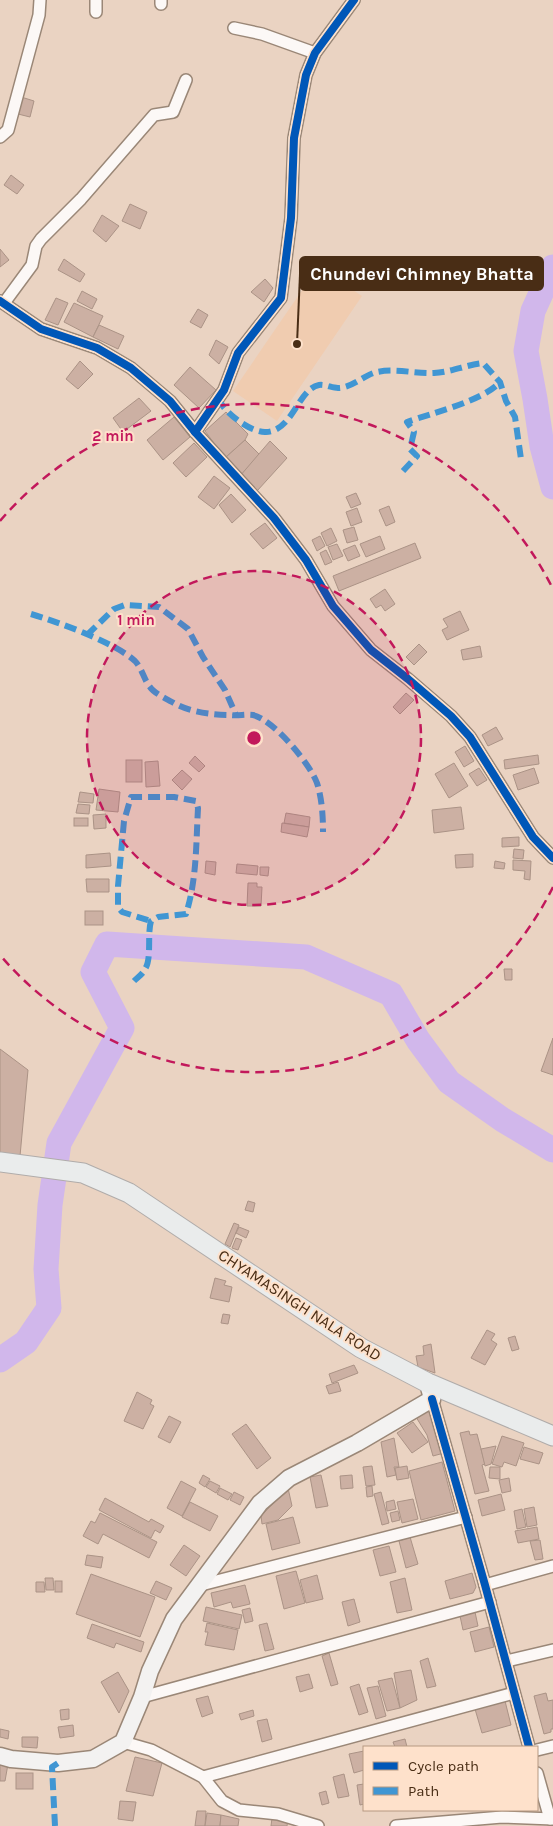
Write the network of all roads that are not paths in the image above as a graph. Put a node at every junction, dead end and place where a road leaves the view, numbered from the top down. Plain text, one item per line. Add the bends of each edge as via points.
1 (40, 0) edge
2 (96, 0) edge
3 (352, 1) edge
4 (96, 12) dead end
5 (234, 28) dead end
6 (315, 52) junction
7 (186, 80) dead end
8 (0, 137) edge
9 (2, 302) edge
10 (195, 432) junction
11 (553, 858) edge
12 (0, 1162) edge
13 (430, 1391) junction
14 (553, 1436) edge
15 (466, 1517) junction
16 (553, 1566) edge
17 (486, 1585) junction
18 (197, 1586) junction
19 (490, 1602) junction
20 (553, 1650) edge
21 (507, 1660) junction
22 (514, 1693) junction
23 (142, 1697) junction
24 (123, 1742) junction
25 (529, 1746) edge
26 (553, 1746) edge
27 (538, 1750) edge
28 (0, 1756) edge
29 (538, 1776) edge
30 (203, 1778) junction
31 (552, 1819) edge
32 (318, 1826) edge
33 (396, 1826) edge

1 - 8 street via 39,15 8,130
2 - 4 street
3 - 6 street
5 - 6 street
6 - 10 street via 306,76 294,138 291,218 281,298 238,353 224,390
7 - 9 street via 173,112 154,115 81,199 41,239 32,265
9 - 10 street via 41,329 97,348 132,368 170,401
10 - 11 street via 274,518 306,560 333,606 371,650 451,716 470,737 527,829
12 - 13 main road, CHYAMASINGH NALA ROAD via 83,1173 129,1193
13 - 14 main road, CHYAMASINGH NALA ROAD
13 - 15 street
13 - 18 main road via 357,1443 289,1478 260,1503
15 - 17 street
15 - 18 street
16 - 17 street
17 - 19 street
18 - 23 main road via 174,1619
19 - 21 street
19 - 23 street
20 - 21 street
21 - 22 street
22 - 25 street
22 - 30 street
23 - 24 main road
24 - 28 main road via 93,1760 58,1763
24 - 30 street via 151,1750
26 - 27 street
29 - 31 street
30 - 32 street via 222,1801 239,1810 278,1814
31 - 33 street via 502,1817

